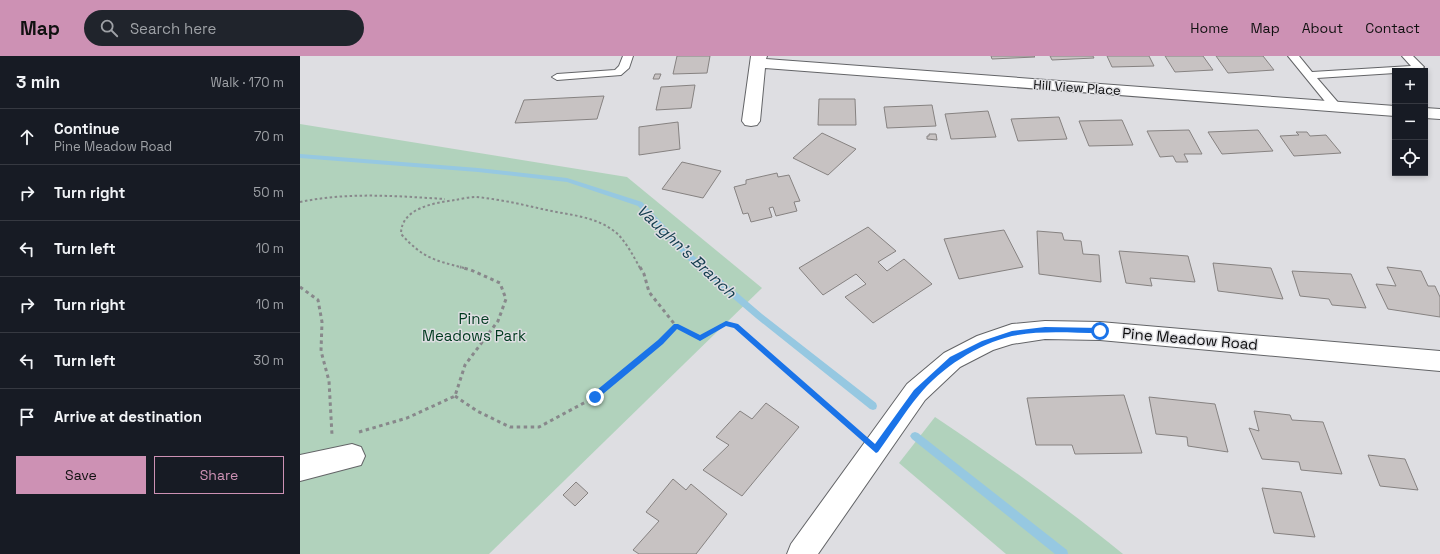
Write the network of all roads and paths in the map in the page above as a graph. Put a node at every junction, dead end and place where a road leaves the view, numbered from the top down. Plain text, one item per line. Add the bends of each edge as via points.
1 (628, 56) edge
2 (1293, 56) edge
3 (1407, 56) edge
4 (759, 60) edge
5 (1309, 75) junction
6 (556, 77) dead end
7 (1336, 107) junction
8 (1392, 111) edge
9 (1428, 113) edge
10 (1440, 114) edge
11 (751, 121) dead end
12 (450, 200) junction
13 (300, 202) edge
14 (300, 287) edge
15 (676, 326) junction
16 (1440, 361) edge
17 (455, 396) junction
18 (332, 439) dead end
19 (354, 445) joint
20 (876, 450) junction
21 (300, 468) edge
22 (801, 554) edge

1 - 6 lane via 626,66 617,73
2 - 5 lane
3 - 5 lane via 1419,67 1412,70
4 - 7 street, Hill View Place
4 - 11 street
5 - 7 lane
7 - 8 street, Hill View Place
9 - 10 street
12 - 13 path via 345,197
12 - 15 path via 474,197 526,204 574,214 616,231 644,274 649,292
12 - 17 path via 420,208 408,216 401,226 401,234 414,248 433,260 471,270 500,283 506,299 498,321 466,365
14 - 18 path via 318,300 322,322 321,351 328,381
15 - 17 path via 661,342 595,397 539,426 510,428
15 - 20 path via 700,338 726,323 736,326
16 - 20 street, Pine Meadow Road via 1100,331 1045,330 1012,334 985,343 952,360 916,392
17 - 19 path
19 - 21 street
20 - 22 street, Pine Meadow Road

